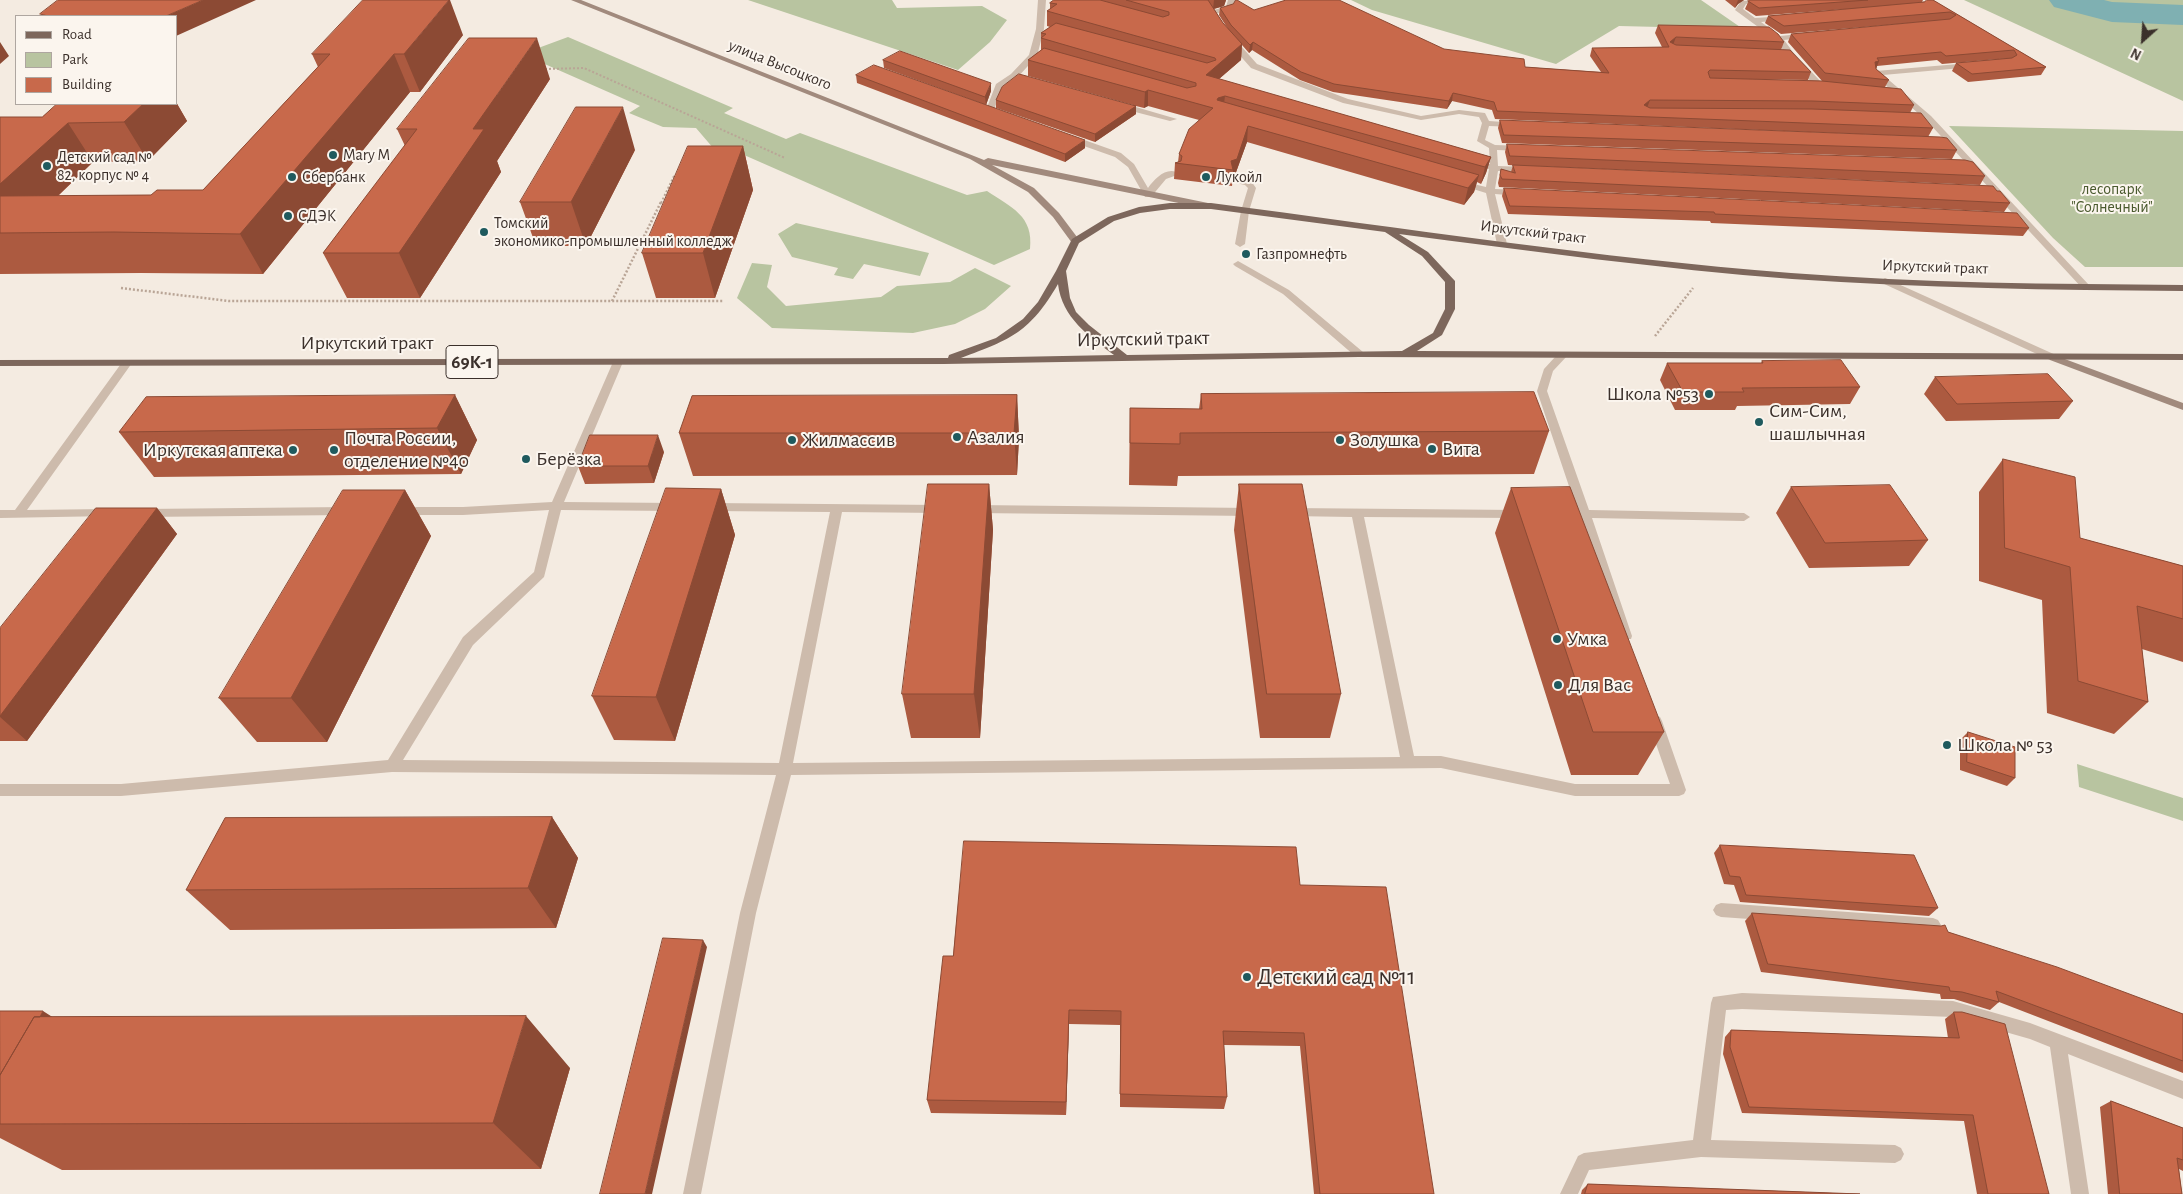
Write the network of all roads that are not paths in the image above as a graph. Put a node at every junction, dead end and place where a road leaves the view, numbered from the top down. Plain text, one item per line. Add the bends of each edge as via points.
1 (575, 0) edge
2 (1042, 0) edge
3 (1232, 0) edge
4 (1760, 0) edge
5 (1211, 14) edge
6 (1794, 17) edge
7 (1755, 20) junction
8 (1040, 29) junction
9 (1049, 32) edge
10 (1818, 34) edge
11 (1226, 35) edge
12 (1779, 38) junction
13 (1780, 54) edge
14 (1790, 54) junction
15 (1033, 56) junction
16 (1042, 58) edge
17 (1979, 64) edge
18 (1014, 76) junction
19 (1024, 79) edge
20 (1809, 85) edge
21 (1819, 85) junction
22 (1828, 86) edge
23 (1882, 91) edge
24 (1900, 93) junction
25 (1107, 101) edge
26 (981, 107) edge
27 (990, 110) junction
28 (999, 114) edge
29 (1898, 117) edge
30 (1928, 118) junction
31 (1172, 119) dead end
32 (1486, 123) junction
33 (1526, 125) edge
34 (1063, 136) edge
35 (1940, 142) edge
36 (1950, 142) junction
37 (1493, 147) junction
38 (1532, 149) edge
39 (974, 158) junction
40 (1462, 160) edge
41 (1494, 168) junction
42 (1542, 170) edge
43 (1176, 174) dead end
44 (1234, 180) edge
45 (1448, 180) edge
46 (1985, 190) edge
47 (1995, 190) junction
48 (1490, 191) junction
49 (1530, 193) edge
50 (1148, 195) junction
51 (1211, 206) junction
52 (1245, 211) junction
53 (2009, 216) edge
54 (2019, 217) junction
55 (1384, 228) junction
56 (1075, 240) junction
57 (1240, 244) dead end
58 (1502, 244) junction
59 (1238, 264) dead end
60 (1061, 271) junction
61 (1885, 281) junction
62 (2086, 287) junction
63 (2183, 288) edge
64 (1358, 354) junction
65 (1404, 354) junction
66 (1563, 355) junction
67 (2183, 357) edge
68 (2054, 358) junction
69 (1126, 359) junction
70 (944, 361) junction
71 (618, 362) junction
72 (0, 363) edge
73 (128, 363) junction
74 (2183, 407) edge
75 (556, 506) junction
76 (837, 508) junction
77 (364, 511) edge
78 (384, 511) edge
79 (1259, 512) edge
80 (1279, 512) edge
81 (1357, 512) junction
82 (0, 514) edge
83 (18, 514) junction
84 (1525, 514) edge
85 (1564, 514) edge
86 (1584, 514) junction
87 (1744, 517) dead end
88 (1632, 652) edge
89 (1651, 708) edge
90 (1408, 763) junction
91 (392, 766) junction
92 (785, 769) junction
93 (0, 790) edge
94 (1721, 910) dead end
95 (1933, 925) edge
96 (2058, 1042) junction
97 (2183, 1090) edge
98 (1701, 1148) junction
99 (1895, 1154) dead end
100 (692, 1194) edge
101 (1570, 1194) edge
102 (2080, 1194) edge

1 - 39 main road, улица Высоцкого
2 - 8 lane
3 - 5 lane via 1229,8
4 - 7 lane via 1743,2 1739,10
6 - 7 lane
7 - 12 lane
8 - 9 lane
8 - 15 lane
10 - 12 lane
11 - 32 lane via 1254,66 1346,101 1421,118 1459,112 1482,115
12 - 14 lane
13 - 14 lane
14 - 21 lane
15 - 16 lane
15 - 18 lane
17 - 24 lane via 1876,73
18 - 19 lane
18 - 27 lane via 999,86
20 - 21 lane
21 - 22 lane
23 - 24 lane
24 - 30 lane
25 - 31 lane
26 - 27 lane
27 - 28 lane
29 - 30 lane
30 - 36 lane
32 - 33 lane
32 - 37 lane via 1480,141
34 - 50 lane via 1118,155 1131,166
35 - 36 lane
36 - 47 lane via 1965,164
37 - 38 lane
37 - 41 lane
39 - 50 main road, улица Высоцкого
39 - 56 main road, улица Высоцкого via 1031,190
40 - 41 lane
41 - 42 lane
41 - 48 lane
43 - 50 lane via 1163,176
44 - 52 lane via 1252,185
45 - 48 lane
46 - 47 lane
47 - 54 lane
48 - 49 lane
48 - 58 lane
50 - 51 main road, улица Высоцкого
51 - 52 main road, Иркутский тракт
51 - 56 main road, Иркутский тракт via 1139,210 1111,220
52 - 55 main road, Иркутский тракт
52 - 57 lane
53 - 54 lane
54 - 62 lane
55 - 58 main road, Иркутский тракт
55 - 65 main road via 1425,254 1450,281 1450,309 1437,335
56 - 60 main road, Иркутский тракт
58 - 61 main road, Иркутский тракт via 1694,267
59 - 64 lane via 1286,292
60 - 69 main road via 1069,308 1083,324
60 - 70 main road, Иркутский тракт via 1027,321 1000,340
61 - 62 main road, Иркутский тракт
61 - 68 lane
62 - 63 main road, Иркутский тракт
64 - 65 main road, Иркутский тракт
64 - 69 main road, Иркутский тракт
65 - 66 main road, Иркутский тракт
66 - 68 main road, Иркутский тракт
66 - 86 lane via 1543,377 1542,391
67 - 68 main road, Иркутский тракт
68 - 74 main road
69 - 70 main road, Иркутский тракт
70 - 71 main road, Иркутский тракт / 69К-1
71 - 73 main road, Иркутский тракт / 69К-1
71 - 75 lane
72 - 73 main road, Иркутский тракт / 69К-1
73 - 83 lane
75 - 76 lane
75 - 78 lane
75 - 91 lane via 540,574 468,641
76 - 79 lane
76 - 92 lane
77 - 83 lane
80 - 81 lane
81 - 84 lane
81 - 90 lane
82 - 83 lane
85 - 86 lane
86 - 87 lane
86 - 88 lane
89 - 90 lane via 1679,790 1575,790 1441,762
90 - 92 lane
91 - 92 lane
91 - 93 lane via 121,790
92 - 100 lane via 748,913
94 - 95 lane
96 - 97 lane
96 - 98 lane via 1953,1009 1742,1001 1718,1003
96 - 102 lane
98 - 99 lane
98 - 101 lane via 1584,1162

